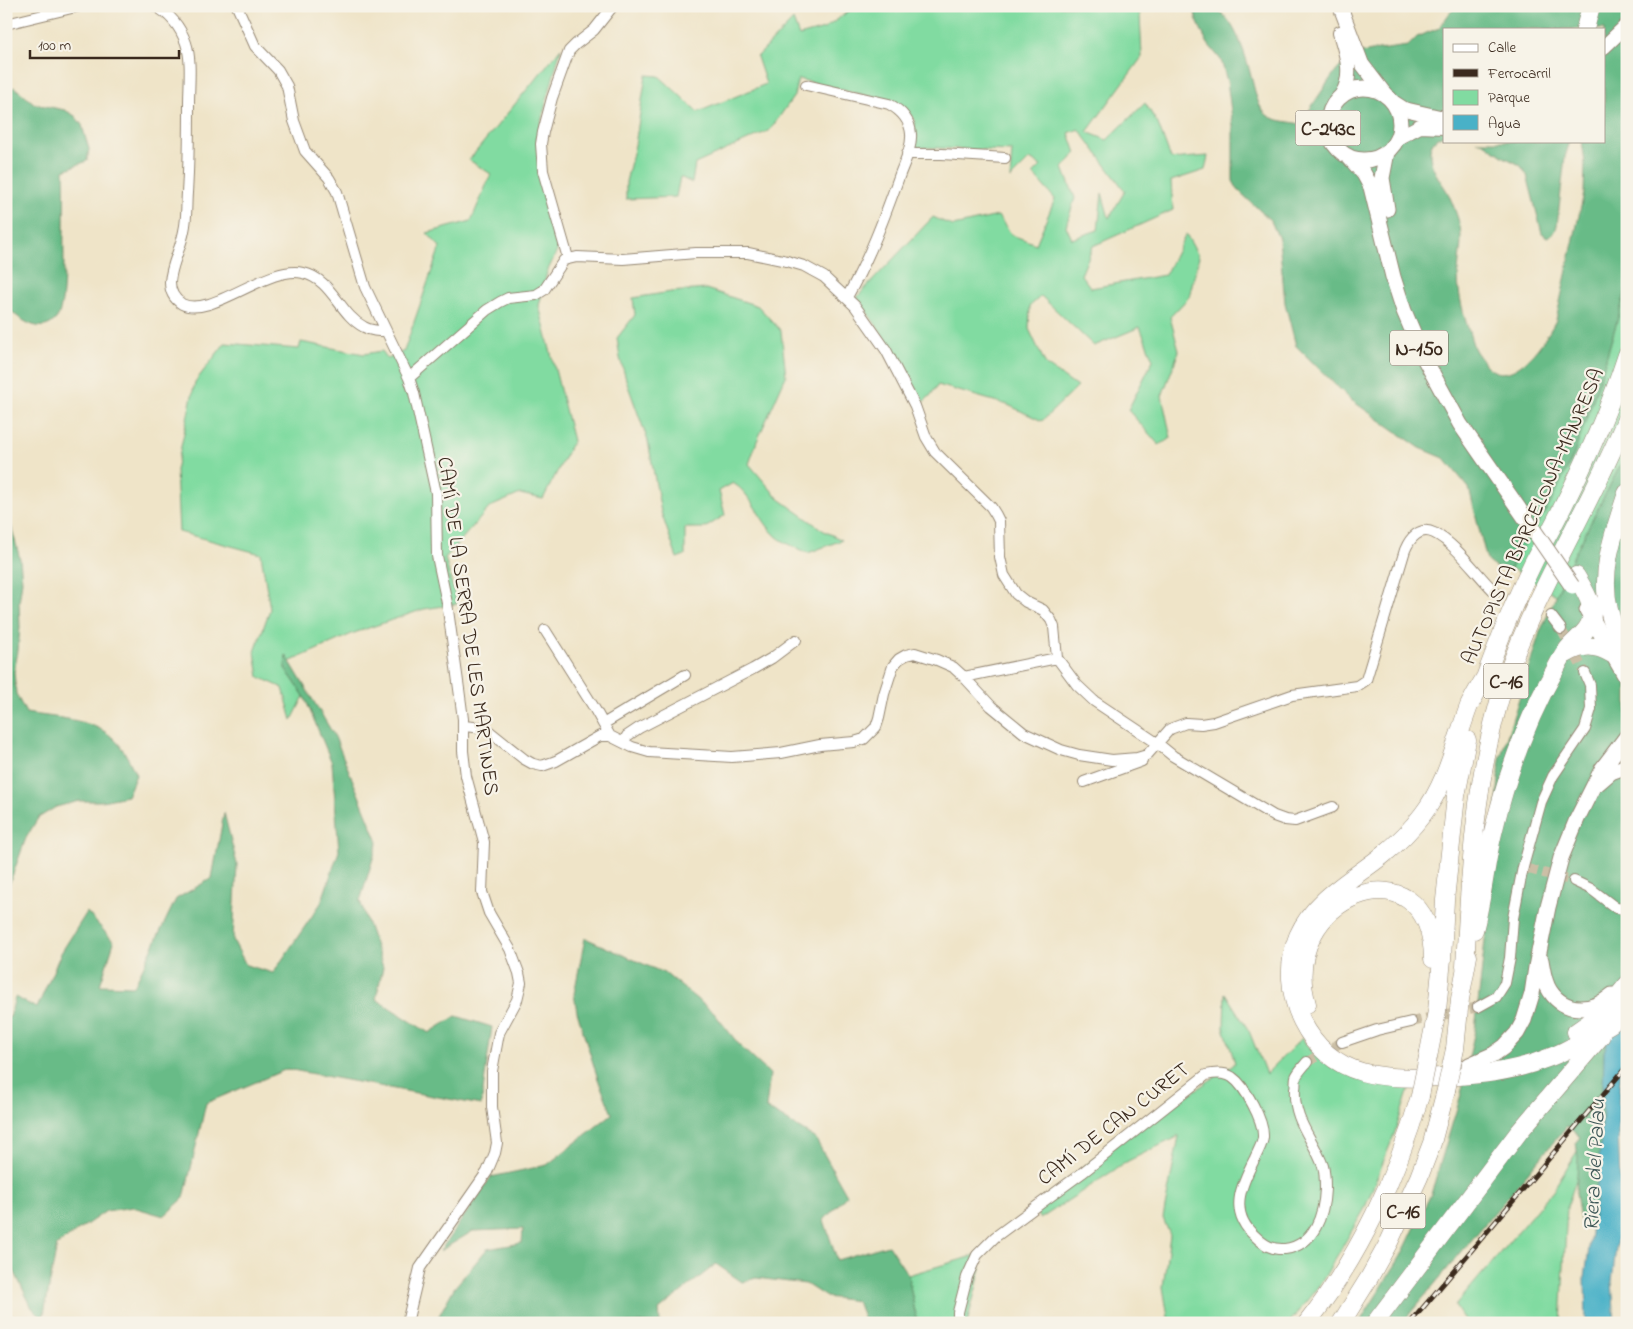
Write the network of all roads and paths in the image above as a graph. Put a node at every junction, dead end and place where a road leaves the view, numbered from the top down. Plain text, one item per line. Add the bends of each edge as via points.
1 (80, 6) edge
2 (155, 6) edge
3 (237, 6) edge
4 (613, 6) edge
5 (1331, 6) edge
6 (1340, 6) edge
7 (1591, 6) edge
8 (6, 24) edge
9 (1627, 25) edge
10 (1585, 28) edge
11 (1608, 43) edge
12 (806, 85) dead end
13 (1342, 94) junction
14 (1389, 98) junction
15 (1443, 118) edge
16 (1443, 127) edge
17 (1397, 138) junction
18 (1387, 152) junction
19 (907, 154) junction
20 (1349, 157) junction
21 (1006, 158) dead end
22 (568, 258) junction
23 (847, 297) junction
24 (386, 331) junction
25 (1627, 355) edge
26 (409, 378) junction
27 (1627, 417) edge
28 (1627, 492) edge
29 (1530, 518) junction
30 (1574, 581) junction
31 (1493, 590) tunnel mouth
32 (1551, 616) tunnel mouth
33 (1592, 619) junction
34 (1561, 629) tunnel mouth
35 (545, 630) dead end
36 (796, 640) dead end
37 (1620, 652) edge
38 (1565, 655) junction
39 (1057, 658) junction
40 (1584, 673) tunnel mouth
41 (685, 675) dead end
42 (1486, 676) junction
43 (964, 677) junction
44 (1627, 680) edge
45 (603, 724) junction
46 (463, 726) junction
47 (610, 736) junction
48 (1625, 740) edge
49 (624, 742) junction
50 (1157, 743) junction
51 (1148, 755) junction
52 (1627, 766) edge
53 (1084, 782) dead end
54 (1594, 786) junction
55 (1333, 807) dead end
56 (1574, 881) tunnel mouth
57 (1627, 908) edge
58 (1541, 941) junction
59 (1465, 967) junction
60 (1627, 985) edge
61 (1478, 1007) tunnel mouth
62 (1627, 1007) edge
63 (1412, 1022) tunnel mouth
64 (1612, 1023) junction
65 (1342, 1042) tunnel mouth
66 (1564, 1045) junction
67 (1429, 1052) junction
68 (1307, 1062) tunnel mouth
69 (1469, 1065) junction
70 (407, 1323) edge
71 (958, 1323) edge
72 (1307, 1323) edge
73 (1341, 1323) edge
74 (1375, 1323) edge

1 - 8 street
2 - 24 street via 173,19 189,55 185,230 170,278 175,298 186,306 198,306 276,275 301,272 319,279 358,323 373,330
3 - 24 street, CAMÍ DE LA SERRA DE LES MARTINES via 254,46 278,70 285,82 305,151 337,192 360,274
4 - 22 street via 594,30 569,52 543,132 543,172
5 - 13 main road, C-243c via 1348,66 1347,85
6 - 14 main road, C-243c via 1360,60
7 - 10 highway
9 - 11 main road
12 - 19 street via 896,107 906,118 911,132
13 - 14 main road, C-243c via 1365,87
13 - 20 main road, C-243c via 1330,108 1327,126 1335,146
14 - 15 main road, C-243c via 1404,109
14 - 17 main road, C-243c via 1397,109 1400,122
16 - 17 main road, C-243c via 1420,126
17 - 18 main road, C-243c
18 - 20 main road, C-243c via 1370,159
18 - 29 main road, N-150 via 1382,178 1384,192 1400,273 1416,321 1458,406
19 - 21 street
19 - 23 street via 870,251
20 - 29 main road, N-150 via 1371,187 1393,277 1427,364 1460,424
22 - 23 street via 623,259 748,253 804,266 824,277
22 - 26 street via 544,290 536,295 508,298 487,310
23 - 39 street via 886,350 916,406 926,437 935,452 996,515 1004,575 1016,594 1044,610 1051,620
24 - 26 street, CAMÍ DE LA SERRA DE LES MARTINES
25 - 42 highway, AUTOPISTA BARCELONA-MANRESA / C-16 via 1600,429 1533,563
26 - 46 street, CAMÍ DE LA SERRA DE LES MARTINES via 436,493 437,556 449,615
27 - 59 highway, C-16 via 1525,630 1494,718 1472,842
28 - 37 highway via 1609,553 1606,586
29 - 30 main road, N-150, bridge
30 - 33 highway via 1592,607
30 - 37 main road, N-150 via 1594,600
31 - 50 street via 1459,552 1434,532 1421,532 1407,544 1366,680 1357,686 1292,696 1214,722 1186,723 1170,729
32 - 34 street
33 - 37 main road, N-150
33 - 38 highway
35 - 45 street
36 - 49 street via 753,669 638,728
37 - 38 highway via 1584,646
37 - 44 main road, N-150
38 - 59 highway via 1555,669 1524,736 1504,792
39 - 43 street
39 - 50 street via 1077,685 1094,700
40 - 61 street via 1590,685 1591,709 1585,729 1553,776 1541,802 1513,918 1505,983 1496,997
41 - 45 street
42 - 66 highway via 1470,705 1444,778 1424,812 1393,846 1328,896 1304,924 1292,959 1293,996 1306,1029 1325,1052 1354,1070 1376,1076 1409,1078 1492,1073 1533,1064
42 - 67 highway, AUTOPISTA BARCELONA-MANRESA / C-16 via 1474,712 1456,796 1437,1011
43 - 49 street via 953,667 937,660 915,653 906,654 893,666 876,727 864,739 854,742 732,757 649,752
43 - 51 street via 1024,733 1062,750 1097,758 1126,760
45 - 47 street
46 - 47 street via 485,728 524,759 542,766 600,736
46 - 70 street, CAMÍ DE LA SERRA DE LES MARTINES via 466,776 484,842 482,883 485,904 510,949 521,983 517,1000 499,1033 492,1071 495,1153 487,1172 420,1268
47 - 49 street
48 - 54 main road via 1602,769
50 - 51 street
50 - 55 street via 1194,769 1284,820 1295,822
51 - 53 street via 1143,761
52 - 54 main road via 1611,772
54 - 58 main road via 1561,858
56 - 57 street via 1616,908
58 - 60 main road via 1546,982 1554,997 1568,1006 1595,1006
58 - 69 main road via 1530,1002 1521,1027 1504,1047
59 - 73 highway, C-16, bridge via 1455,1049 1432,1143 1389,1242
60 - 66 highway via 1597,1018
62 - 64 main road
63 - 65 street
64 - 66 highway
64 - 74 highway via 1519,1132
66 - 69 highway
67 - 69 highway via 1434,966 1433,946 1426,921 1412,903 1392,893 1369,891 1349,898 1320,924 1305,958 1305,997 1324,1035 1342,1051 1371,1064 1394,1068
67 - 72 highway, C-16, bridge via 1420,1096 1400,1156 1363,1236
68 - 71 street, CAMÍ DE CAN CURET via 1296,1077 1295,1096 1298,1116 1324,1167 1325,1191 1321,1218 1315,1231 1304,1242 1275,1250 1263,1244 1242,1220 1238,1207 1242,1187 1263,1137 1260,1118 1248,1096 1232,1078 1220,1073 1206,1075 995,1237 977,1255 967,1278

